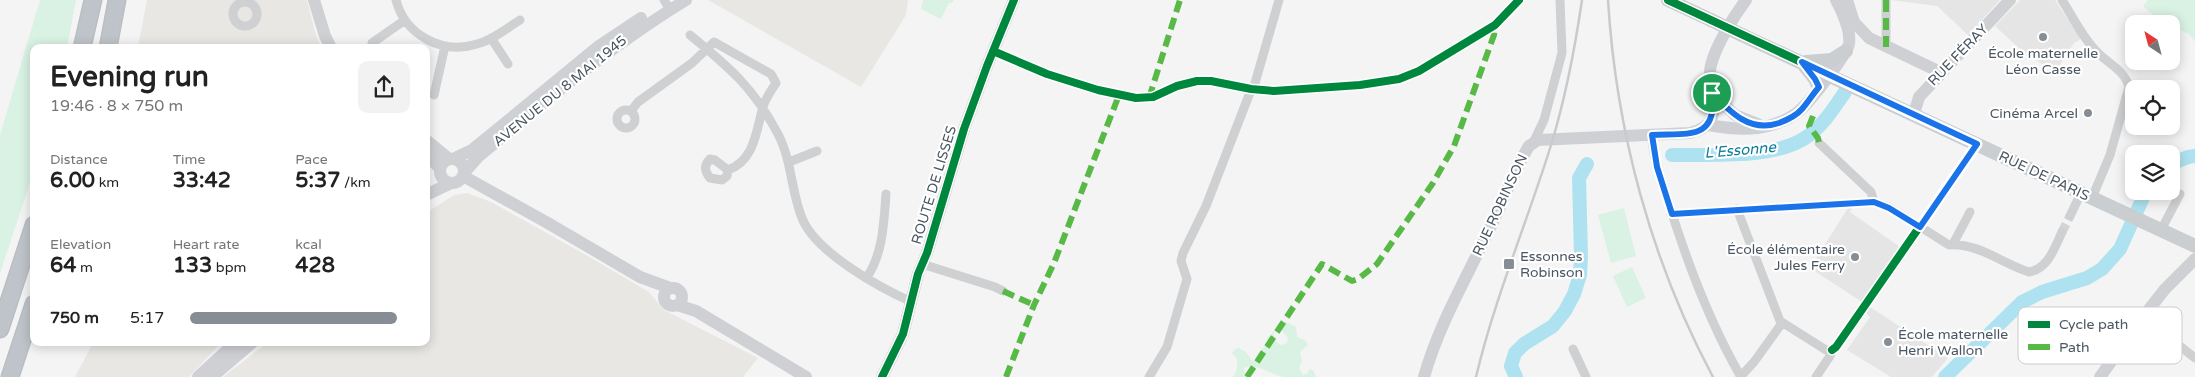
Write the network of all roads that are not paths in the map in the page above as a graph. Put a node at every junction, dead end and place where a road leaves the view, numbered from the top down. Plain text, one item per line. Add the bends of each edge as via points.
1 (93, 0) edge
2 (117, 0) edge
3 (314, 0) edge
4 (321, 0) edge
5 (396, 0) edge
6 (686, 0) edge
7 (1014, 0) edge
8 (1279, 0) edge
9 (1519, 0) edge
10 (1560, 0) edge
11 (1668, 0) edge
12 (1746, 0) edge
13 (1836, 0) edge
14 (1846, 0) edge
15 (1886, 0) edge
16 (2010, 0) edge
17 (2062, 0) edge
18 (667, 3) edge
19 (405, 20) junction
20 (520, 20) dead end
21 (690, 35) dead end
22 (492, 38) junction
23 (1869, 38) junction
24 (372, 43) dead end
25 (83, 44) edge
26 (109, 44) edge
27 (329, 44) edge
28 (334, 44) edge
29 (1848, 45) junction
30 (445, 46) junction
31 (1886, 46) junction
32 (706, 48) junction
33 (994, 51) junction
34 (1802, 62) junction
35 (508, 64) dead end
36 (1940, 72) junction
37 (1834, 77) junction
38 (2127, 80) edge
39 (1819, 87) junction
40 (1251, 90) junction
41 (1712, 93) junction
42 (434, 95) dead end
43 (763, 108) junction
44 (2125, 109) edge
45 (631, 111) dead end
46 (1914, 114) junction
47 (1707, 125) junction
48 (1768, 126) junction
49 (1652, 135) junction
50 (1534, 141) junction
51 (1819, 143) dead end
52 (1977, 144) junction
53 (430, 145) edge
54 (817, 152) dead end
55 (430, 157) edge
56 (788, 162) junction
57 (446, 164) junction
58 (728, 170) dead end
59 (464, 175) junction
60 (430, 181) edge
61 (451, 183) junction
62 (430, 193) edge
63 (886, 194) dead end
64 (2086, 196) junction
65 (2177, 200) edge
66 (1874, 202) junction
67 (1737, 209) junction
68 (1970, 212) dead end
69 (1672, 214) junction
70 (2070, 216) tunnel mouth
71 (1920, 227) junction
72 (2161, 230) junction
73 (2062, 232) tunnel mouth
74 (30, 237) edge
75 (1953, 244) junction
76 (2195, 246) edge
77 (2195, 259) edge
78 (922, 264) junction
79 (867, 277) junction
80 (1003, 291) dead end
81 (912, 302) junction
82 (2151, 307) edge
83 (30, 317) edge
84 (1782, 323) junction
85 (0, 329) edge
86 (232, 346) edge
87 (248, 346) edge
88 (2182, 348) edge
89 (1573, 349) dead end
90 (1832, 350) junction
91 (2195, 358) edge
92 (2109, 364) edge
93 (12, 376) edge
94 (198, 377) edge
95 (212, 377) edge
96 (806, 377) edge
97 (882, 377) edge
98 (1149, 377) edge
99 (1424, 377) edge
100 (1586, 377) edge
101 (1741, 377) edge
102 (1816, 377) edge
103 (2100, 377) edge

1 - 25 highway
2 - 26 highway
3 - 27 street
4 - 28 street
5 - 19 street
6 - 18 street, AVENUE DU 8 MAI 1945
7 - 33 street, ROUTE DE LISSES
8 - 40 street
9 - 40 street via 1495,26 1419,72 1399,79 1360,85
10 - 50 street via 1562,54 1544,120
11 - 34 main road, RUE DE PARIS, bridge
12 - 41 street via 1713,58 1710,73
13 - 29 street
14 - 23 street via 1854,22
15 - 31 street
16 - 36 street, RUE FÉRAY
17 - 38 street via 2094,49
18 - 57 street, AVENUE DU 8 MAI 1945 via 599,46 472,150
18 - 59 street, AVENUE DU 8 MAI 1945 via 478,157
19 - 24 street
19 - 30 street via 425,39
20 - 22 street
21 - 32 street
22 - 30 street via 469,46
22 - 35 street
23 - 29 street
23 - 31 street
29 - 34 main road via 1832,60
29 - 37 street, RUE ROBINSON
30 - 42 street
31 - 36 street
32 - 43 street via 741,78
32 - 43 street via 717,42 774,76 776,83
32 - 45 street via 692,63 647,94
33 - 40 street via 1047,74 1136,98 1153,97 1197,81
33 - 78 street, ROUTE DE LISSES via 964,129
34 - 37 main road, RUE DE PARIS
34 - 39 main road
36 - 46 street, RUE FÉRAY via 1918,97
37 - 39 street, RUE ROBINSON
37 - 46 main road, RUE DE PARIS
39 - 48 street, RUE ROBINSON via 1799,112
40 - 98 street via 1206,206 1183,253 1187,279 1167,347
41 - 47 street via 1714,110
41 - 48 street via 1735,115
43 - 56 street via 779,136
43 - 58 street via 748,154 736,167
44 - 64 street via 2110,154
46 - 52 main road, RUE DE PARIS
47 - 48 street, RUE ROBINSON
47 - 49 street, RUE ROBINSON via 1690,133
49 - 50 street, RUE ROBINSON
49 - 69 street via 1657,167
50 - 99 street, RUE ROBINSON via 1526,150 1448,310
51 - 66 street via 1870,192
52 - 64 main road, RUE DE PARIS
52 - 71 street
53 - 57 street
54 - 56 street
55 - 57 street
56 - 79 street via 797,204 808,231 823,247
57 - 59 street via 462,163
57 - 60 street, AVENUE DU 8 MAI 1945
57 - 61 street via 442,177
59 - 61 street, AVENUE DU 8 MAI 1945 via 458,182
59 - 96 street via 667,292 678,289 679,301
61 - 62 street, AVENUE DU 8 MAI 1945
63 - 79 street via 874,267
64 - 70 street
64 - 72 main road, RUE DE PARIS
65 - 72 street
66 - 67 street
66 - 71 street
67 - 69 street
67 - 84 street
68 - 75 street
69 - 101 street via 1701,294
71 - 75 street via 1949,245
71 - 90 street
72 - 76 main road, RUE DE PARIS
73 - 75 street via 2045,262 2029,272 1974,247
74 - 85 highway
77 - 82 street
78 - 80 street
78 - 81 street, ROUTE DE LISSES
79 - 81 street
81 - 97 street, ROUTE DE LISSES via 897,349
83 - 93 highway
84 - 90 street via 1826,350
84 - 101 street
86 - 94 street
87 - 95 street
88 - 91 street
89 - 100 street
90 - 102 street
92 - 103 street

